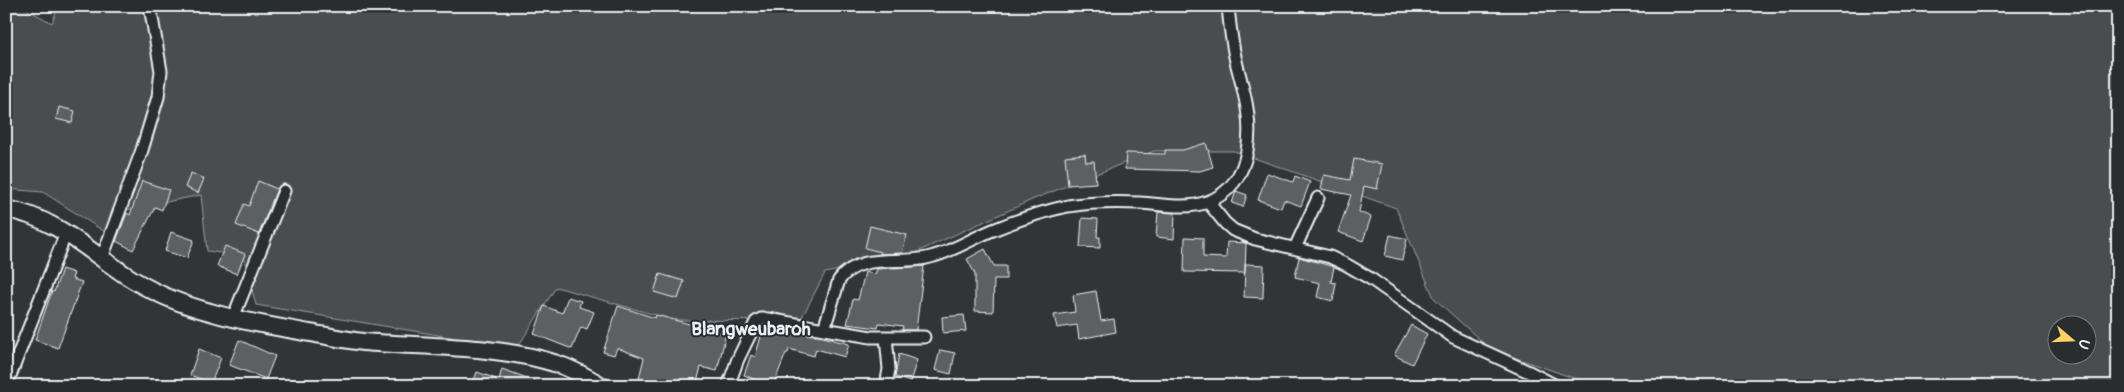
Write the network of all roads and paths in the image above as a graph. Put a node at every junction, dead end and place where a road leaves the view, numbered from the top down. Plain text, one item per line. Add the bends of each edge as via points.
1 (150, 6) edge
2 (1228, 6) edge
3 (284, 191) dead end
4 (1318, 198) dead end
5 (1208, 202) junction
6 (6, 209) edge
7 (66, 233) junction
8 (1295, 248) junction
9 (102, 258) junction
10 (232, 318) junction
11 (824, 329) junction
12 (886, 337) junction
13 (924, 337) dead end
14 (6, 386) edge
15 (602, 386) edge
16 (728, 386) edge
17 (886, 386) edge
18 (1556, 386) edge
19 (1762, 386) edge
20 (1817, 386) edge

1 - 9 street via 161,71 158,97
2 - 5 street via 1249,118 1249,140 1238,178 1226,191
3 - 10 street
4 - 8 street
5 - 8 street via 1233,230
5 - 11 street via 1184,206 1108,203 1068,206 993,230 935,256 857,265 839,280
6 - 7 street via 32,216
7 - 9 street
7 - 14 street
8 - 18 street via 1348,265 1453,337
9 - 10 street via 161,296
10 - 15 street via 360,341 530,356 556,363
11 - 12 street
11 - 16 street via 761,319 756,322 741,352
12 - 13 street
12 - 17 street via 889,369
19 - 20 street

